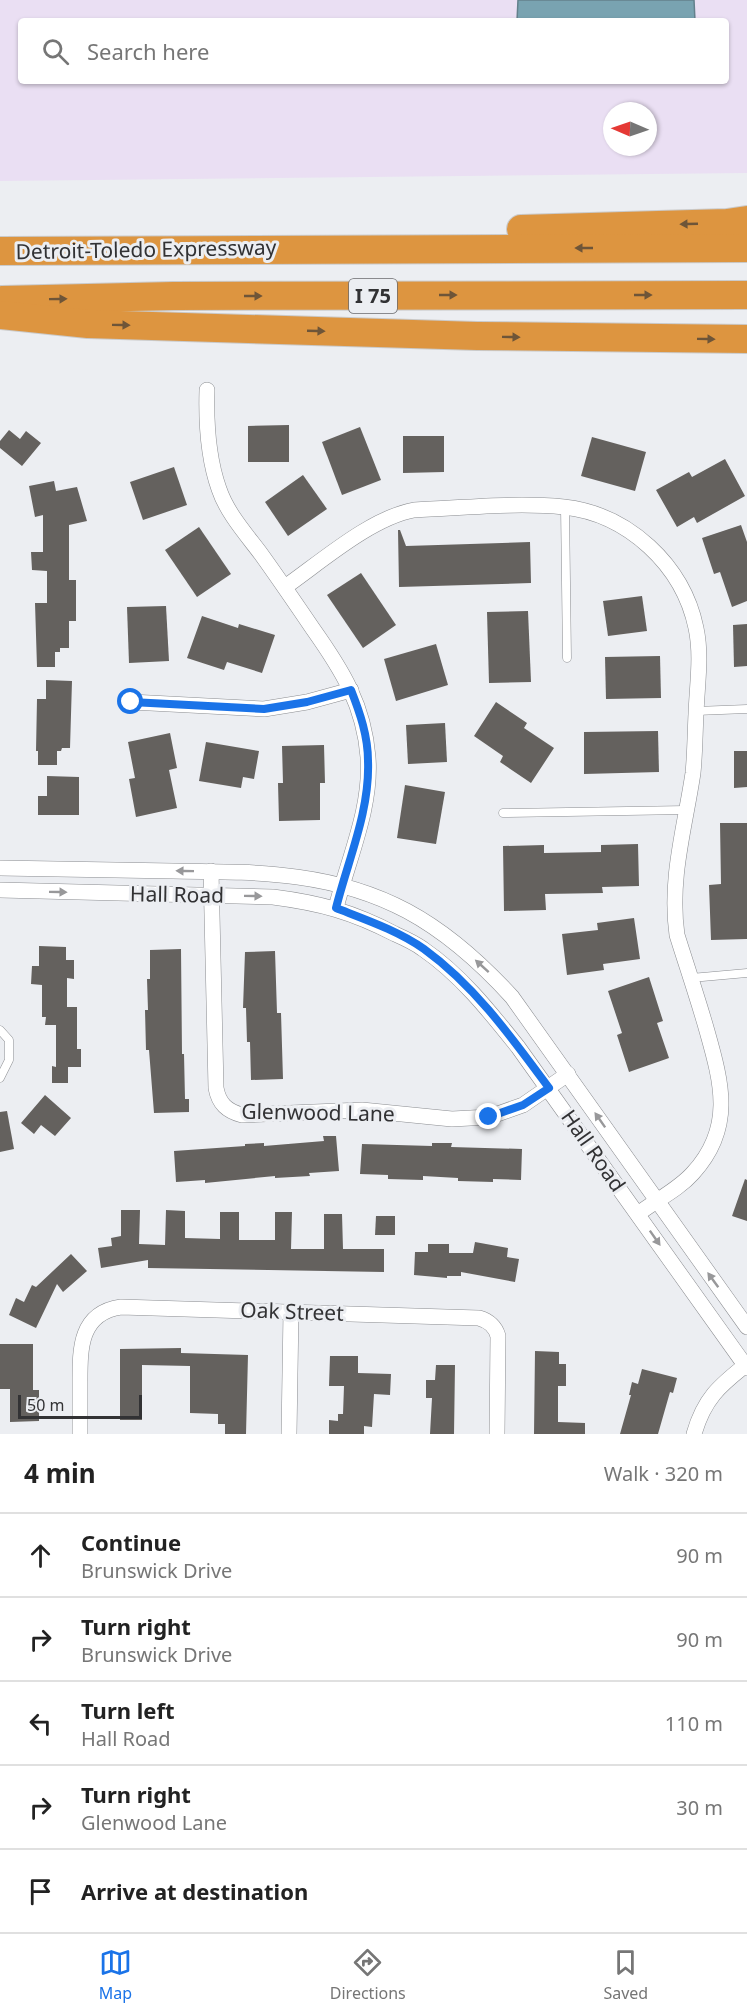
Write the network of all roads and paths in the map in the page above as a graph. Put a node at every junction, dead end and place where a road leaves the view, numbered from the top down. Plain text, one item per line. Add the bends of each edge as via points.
1 (747, 220) edge
2 (293, 248) junction
3 (747, 248) edge
4 (0, 251) edge
5 (747, 295) edge
6 (0, 300) edge
7 (0, 315) edge
8 (747, 339) edge
9 (207, 390) dead end
10 (565, 507) junction
11 (285, 587) junction
12 (567, 658) dead end
13 (351, 690) junction
14 (131, 702) dead end
15 (747, 709) edge
16 (696, 711) junction
17 (686, 810) junction
18 (503, 813) dead end
19 (0, 868) edge
20 (211, 871) junction
21 (342, 886) junction
22 (0, 890) edge
23 (211, 896) junction
24 (336, 908) junction
25 (747, 973) edge
26 (691, 978) junction
27 (0, 1030) edge
28 (568, 1074) junction
29 (0, 1078) edge
30 (549, 1088) junction
31 (657, 1200) junction
32 (638, 1214) junction
33 (291, 1312) junction
34 (747, 1327) edge
35 (746, 1366) edge
36 (80, 1434) edge
37 (289, 1434) edge
38 (497, 1434) edge
39 (694, 1434) edge

1 -> 2 highway via 366,233
3 -> 2 highway, I 75
2 - 4 highway, Detroit-Toledo Expressway / I 75
6 -> 5 highway, I 75
7 -> 8 highway via 88,324 477,336
9 - 11 street via 206,421 219,490
10 - 11 street via 499,506 399,513 378,522
10 - 12 lane
10 - 16 street via 601,516 638,536 655,551 681,586 697,630
11 - 13 street
13 - 14 street via 264,709
13 - 21 street via 366,735 368,778 363,813
15 - 16 lane
16 - 17 street via 693,771
17 - 18 lane
17 - 26 street via 674,899 677,935
20 -> 19 street, Hall Road
20 - 21 street, Hall Road via 274,873
20 - 23 street, Glenwood Lane
21 - 24 street
28 -> 21 street, Hall Road via 512,997 462,948 405,910
22 -> 23 street, Hall Road
23 -> 24 street, Hall Road via 273,897
23 - 30 street, Glenwood Lane via 216,1088 222,1104 233,1113 362,1110 476,1119 502,1114
24 - 30 street, Hall Road via 422,948 447,968 484,1004
25 - 26 lane
26 - 31 street via 720,1077 721,1114 714,1141 700,1165 681,1185
27 - 29 lane via 9,1040 9,1060
28 - 30 street, Glenwood Lane
31 -> 28 street, Hall Road
30 - 32 street, Hall Road
31 - 32 street
34 -> 31 street, Hall Road
32 -> 35 street, Hall Road
33 - 36 street, Oak Street via 121,1307 106,1311 86,1330 81,1345
33 - 37 street
33 - 38 street, Oak Street via 479,1318 492,1324 498,1336
35 - 39 street via 708,1399

